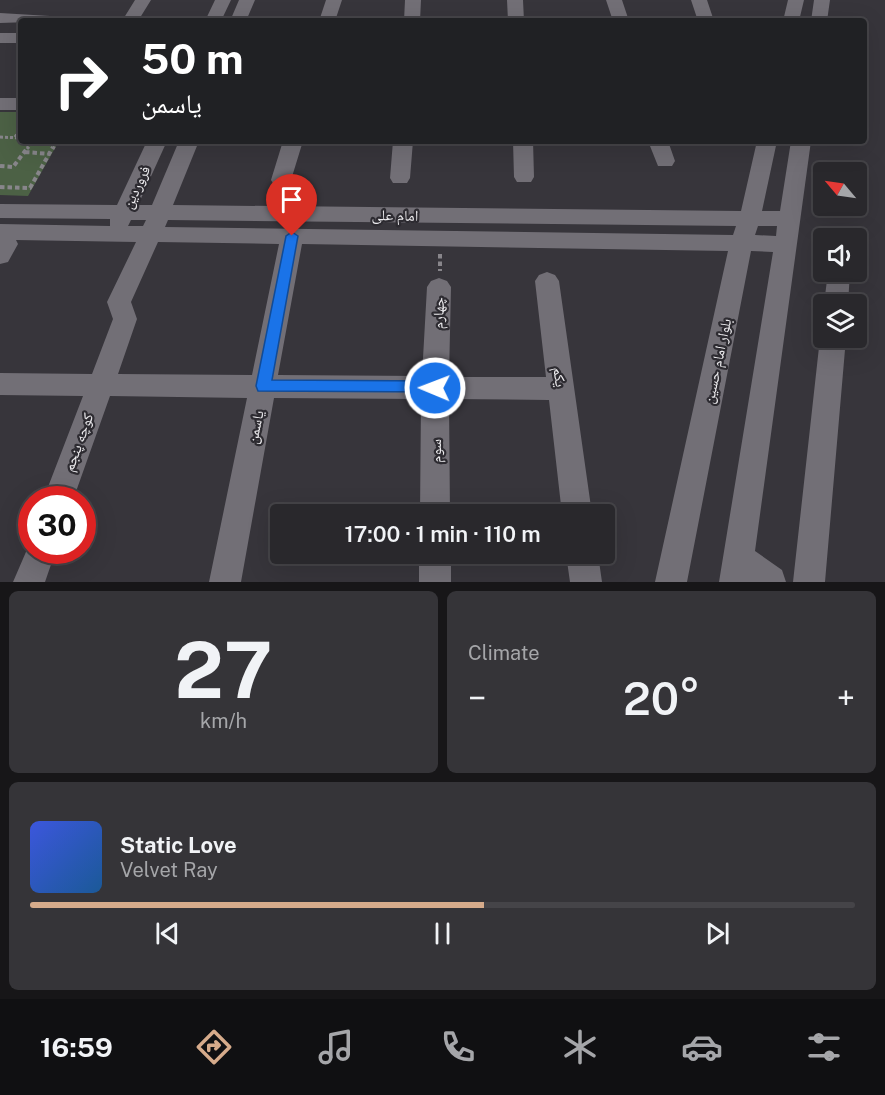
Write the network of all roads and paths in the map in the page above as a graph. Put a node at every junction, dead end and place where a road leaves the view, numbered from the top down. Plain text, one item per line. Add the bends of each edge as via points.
1 (43, 0) edge
2 (143, 0) edge
3 (223, 0) edge
4 (247, 0) edge
5 (334, 0) edge
6 (413, 0) edge
7 (515, 0) edge
8 (614, 0) edge
9 (699, 0) edge
10 (796, 0) edge
11 (822, 0) edge
12 (0, 18) edge
13 (28, 18) joint
14 (132, 18) edge
15 (214, 18) edge
16 (239, 18) edge
17 (328, 18) edge
18 (412, 18) edge
19 (516, 18) edge
20 (620, 18) edge
21 (705, 18) edge
22 (793, 18) edge
23 (819, 18) edge
24 (0, 104) edge
25 (18, 104) edge
26 (18, 132) edge
27 (0, 137) edge
28 (14, 138) junction
29 (18, 138) edge
30 (31, 144) edge
31 (55, 144) edge
32 (156, 144) edge
33 (188, 144) edge
34 (292, 144) edge
35 (403, 144) edge
36 (523, 144) edge
37 (659, 144) edge
38 (765, 144) edge
39 (801, 144) edge
40 (24, 152) junction
41 (50, 154) junction
42 (665, 161) dead end
43 (0, 166) edge
44 (524, 177) dead end
45 (400, 178) dead end
46 (281, 180) dead end
47 (0, 187) edge
48 (0, 211) edge
49 (124, 212) junction
50 (750, 218) junction
51 (155, 223) junction
52 (788, 231) junction
53 (114, 234) junction
54 (292, 236) junction
55 (441, 238) junction
56 (741, 243) junction
57 (2, 244) edge
58 (547, 280) dead end
59 (439, 287) joint
60 (831, 348) edge
61 (0, 384) edge
62 (99, 385) junction
63 (263, 386) junction
64 (435, 388) junction
65 (561, 389) junction
66 (63, 486) edge
67 (435, 504) edge
68 (576, 504) edge
69 (35, 564) edge
70 (435, 564) edge
71 (583, 564) edge
72 (737, 570) edge
73 (28, 582) edge
74 (225, 582) edge
75 (435, 582) edge
76 (586, 582) edge
77 (671, 582) edge
78 (770, 582) edge
79 (809, 582) edge

1 - 13 street
2 - 14 street
3 - 15 street
4 - 16 street
5 - 17 street
6 - 18 street
7 - 19 street
8 - 20 street
9 - 21 street
10 - 22 street
11 - 23 street
12 - 13 street
24 - 25 street
26 - 28 path
27 - 28 path
28 - 29 path
30 - 40 path
31 - 41 path
32 - 49 street, فروردین
33 - 51 street, فروردین
34 - 46 street
35 - 45 street
36 - 44 street
37 - 42 street
38 - 50 street, بلوار امام حسین
39 - 52 street
40 - 41 path
40 - 43 path via 13,167
41 - 47 path via 30,188
48 - 49 street, امام علی
49 - 51 street, امام علی
49 - 53 street, فروردین
50 - 51 street, امام علی
50 - 52 street, امام علی
50 - 56 street, بلوار امام حسین
51 - 53 street, امام علی
51 - 54 street, امام علی
51 - 62 street, فروردین via 119,302 125,320
52 - 56 street, امام علی
52 - 72 street
53 - 57 street, امام علی
54 - 55 street, امام علی
54 - 63 street, یاسمن
55 - 56 street, امام علی
55 - 59 path, چهارم
56 - 77 street, بلوار امام حسین
58 - 65 street, یکم
59 - 64 street, چهارم
60 - 79 street
61 - 62 street
62 - 63 street
62 - 66 street, کوچه پنجم
63 - 64 street
63 - 74 street, یاسمن
64 - 65 street
64 - 67 street, سوم
65 - 68 street, یکم
69 - 73 street
70 - 75 street
71 - 76 street
72 - 78 street

